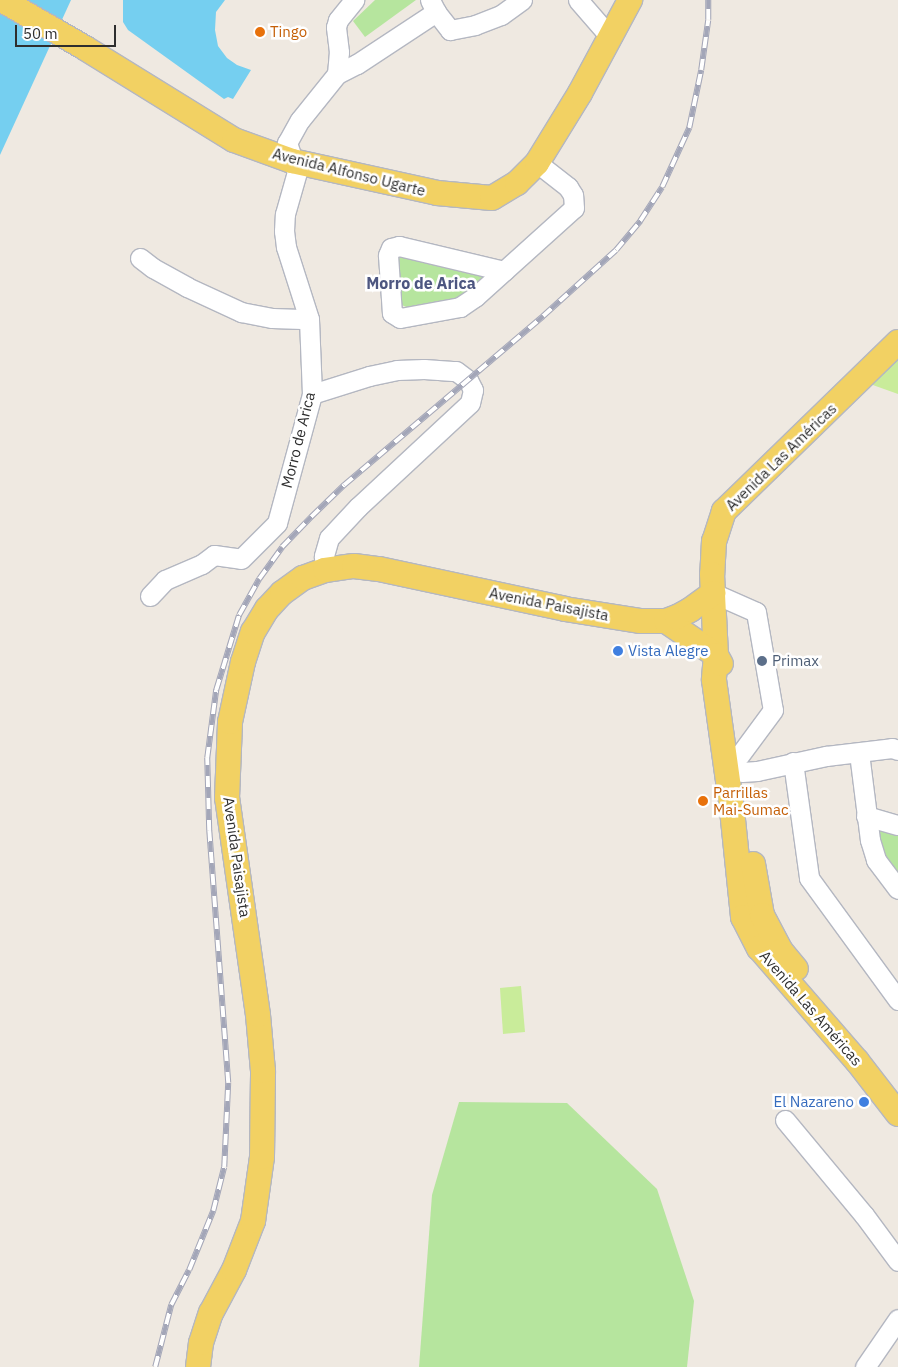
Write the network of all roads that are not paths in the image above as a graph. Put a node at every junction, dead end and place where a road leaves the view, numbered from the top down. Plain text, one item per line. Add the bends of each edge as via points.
1 (2, 0) edge
2 (354, 0) edge
3 (522, 0) edge
4 (578, 0) edge
5 (630, 0) edge
6 (433, 6) edge
7 (611, 38) junction
8 (337, 74) junction
9 (292, 161) junction
10 (538, 163) junction
11 (140, 258) dead end
12 (504, 271) junction
13 (309, 319) junction
14 (898, 342) edge
15 (312, 394) junction
16 (325, 570) junction
17 (713, 593) junction
18 (150, 596) dead end
19 (666, 621) junction
20 (716, 655) junction
21 (898, 750) edge
22 (859, 753) junction
23 (793, 762) junction
24 (740, 764) junction
25 (866, 816) junction
26 (898, 825) edge
27 (898, 889) edge
28 (898, 1000) edge
29 (898, 1096) edge
30 (898, 1114) edge
31 (785, 1120) dead end
32 (898, 1261) edge
33 (898, 1319) edge
34 (198, 1367) edge
35 (865, 1367) edge

1 - 9 main road, Avenida Alfonso Ugarte via 234,140
2 - 8 street via 336,27
3 - 6 street via 501,15 450,30
4 - 7 street
5 - 7 main road, Avenida Alfonso Ugarte
6 - 8 street via 357,64
7 - 10 main road, Avenida Alfonso Ugarte
8 - 9 street, Morro de Arica via 300,120 287,143
9 - 10 main road, Avenida Alfonso Ugarte via 437,193 492,198 517,183
9 - 13 street, Morro de Arica via 297,172 285,214 284,231
10 - 12 street via 568,187 573,195 574,208
11 - 13 street via 153,268 241,312 272,318
12 - 12 street via 400,246 391,248 388,255 392,313 400,318 460,307 475,298
13 - 15 street, Morro de Arica
14 - 17 main road, Avenida Las Américas via 724,511 714,541
15 - 16 street via 368,376 424,368 456,371 468,380 473,390 470,403 329,538 324,556
15 - 18 street, Morro de Arica via 277,523 241,560 214,555 202,564 165,580
16 - 19 main road, Avenida Paisajista via 354,566 379,569 564,609 641,621
16 - 34 main road, Avenida Paisajista via 303,578 267,609 253,632 242,662 230,722 227,798 258,1015 263,1072 262,1157 253,1221 234,1270 211,1313 201,1342
17 - 19 main road, Avenida Paisajista via 690,610
17 - 20 main road, Avenida Las Américas
17 - 24 street via 756,612 773,710
19 - 20 main road
20 - 24 main road, Avenida Las Américas via 728,675
20 - 30 main road, Avenida Las Américas via 714,680 743,917 759,948 857,1061
21 - 22 street
22 - 23 street
22 - 25 street
23 - 24 street via 757,771
23 - 28 street via 809,878
24 - 29 main road, Avenida Las Américas via 762,915 781,951
25 - 26 street
25 - 27 street via 876,860
31 - 32 street
33 - 35 street

